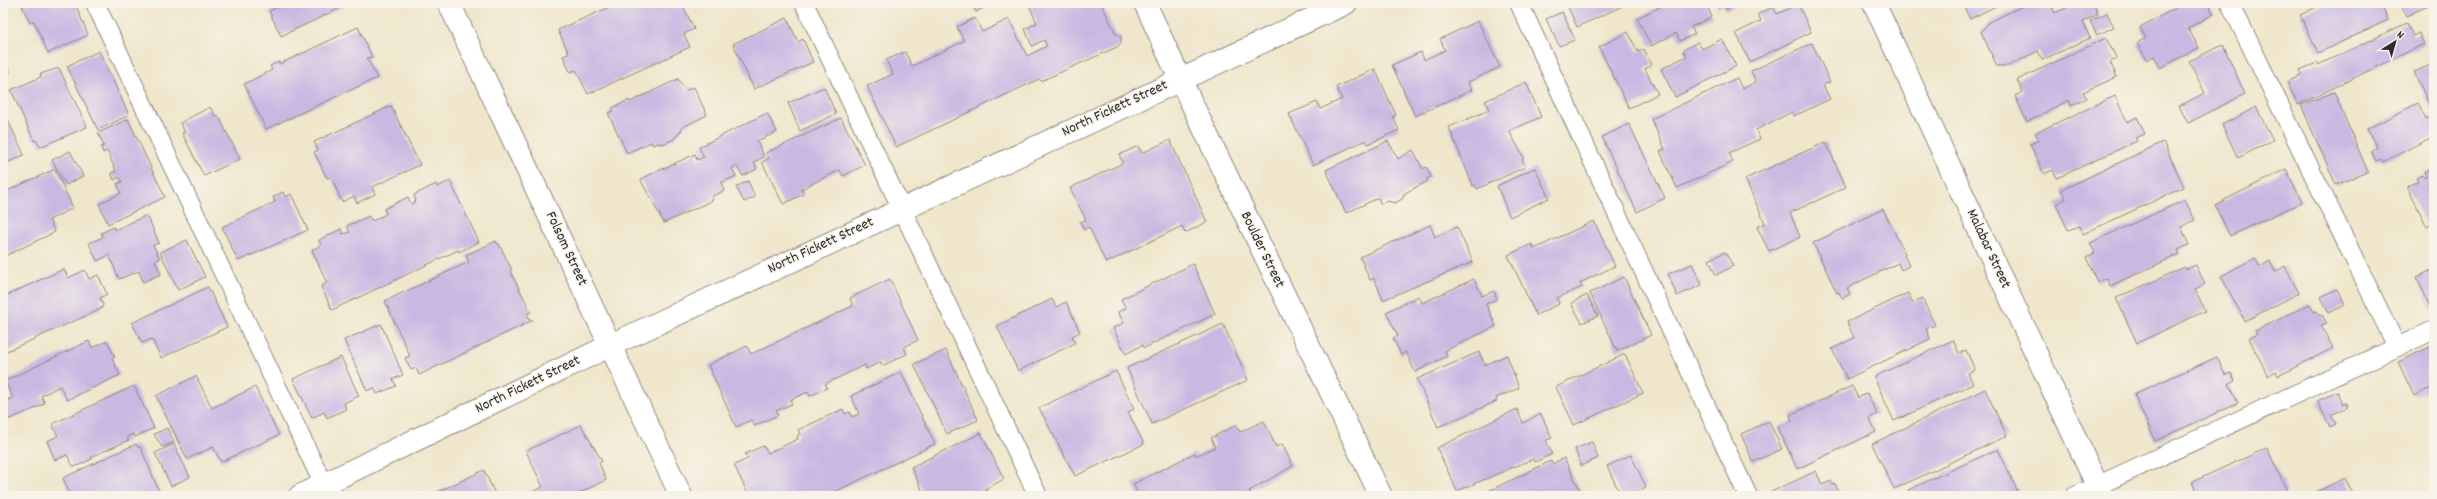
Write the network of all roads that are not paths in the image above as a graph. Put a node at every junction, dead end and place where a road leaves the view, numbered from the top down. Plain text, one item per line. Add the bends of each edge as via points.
1 (95, 3) edge
2 (449, 3) edge
3 (804, 3) edge
4 (1145, 3) edge
5 (1346, 3) edge
6 (1519, 3) edge
7 (1874, 3) edge
8 (2230, 3) edge
9 (1180, 79) junction
10 (901, 209) junction
11 (2434, 330) edge
12 (611, 344) junction
13 (2397, 347) junction
14 (326, 490) edge
15 (2100, 491) edge
16 (300, 496) edge
17 (681, 496) edge
18 (1038, 496) edge
19 (1380, 496) edge
20 (1748, 496) edge
21 (2075, 496) edge

1 - 14 lane
2 - 12 street, Folsom Street
3 - 10 lane
4 - 9 street, Boulder Street
5 - 9 street, North Fickett Street
6 - 20 lane
7 - 15 street, Malabar Street
8 - 13 lane
9 - 10 street, North Fickett Street
9 - 19 street, Boulder Street
10 - 12 street, North Fickett Street
10 - 18 lane
11 - 13 lane
12 - 14 street, North Fickett Street
12 - 17 street, Folsom Street
13 - 15 lane
14 - 16 street, North Fickett Street
15 - 21 lane

